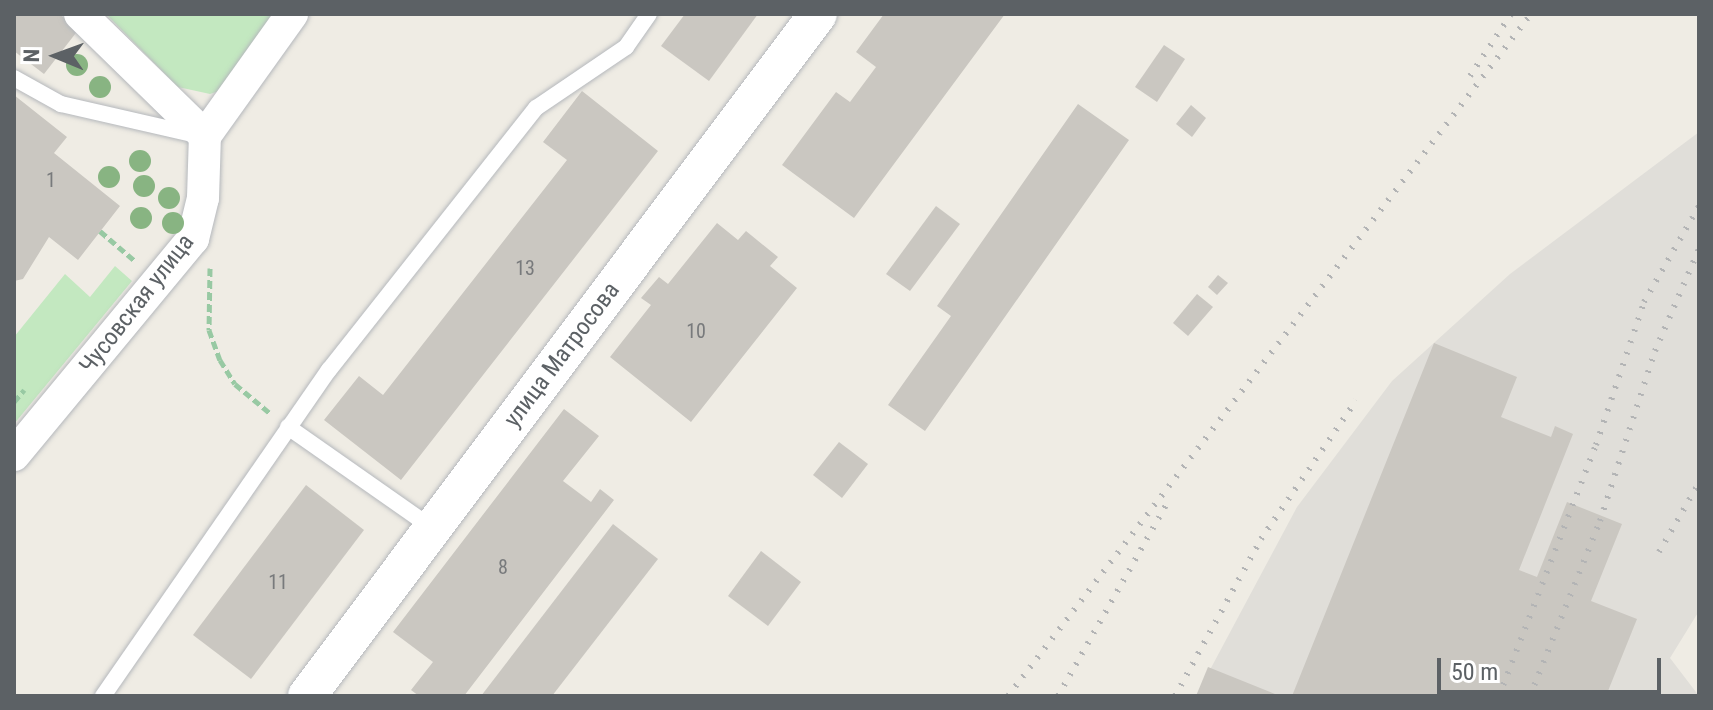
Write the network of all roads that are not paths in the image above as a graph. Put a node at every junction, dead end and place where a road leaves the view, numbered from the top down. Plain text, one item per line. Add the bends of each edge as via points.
1 (80, 14) edge
2 (292, 14) edge
3 (649, 14) edge
4 (818, 14) edge
5 (14, 78) edge
6 (205, 136) junction
7 (288, 427) junction
8 (14, 455) edge
9 (432, 528) junction
10 (103, 696) edge
11 (307, 696) edge

1 - 6 street
2 - 6 street
3 - 7 lane via 626,47 536,108
4 - 9 street, улица Матросова
5 - 6 lane via 61,104
6 - 8 street, Чусовская улица via 203,198 193,239
7 - 9 lane
7 - 10 lane
9 - 11 street, улица Матросова

